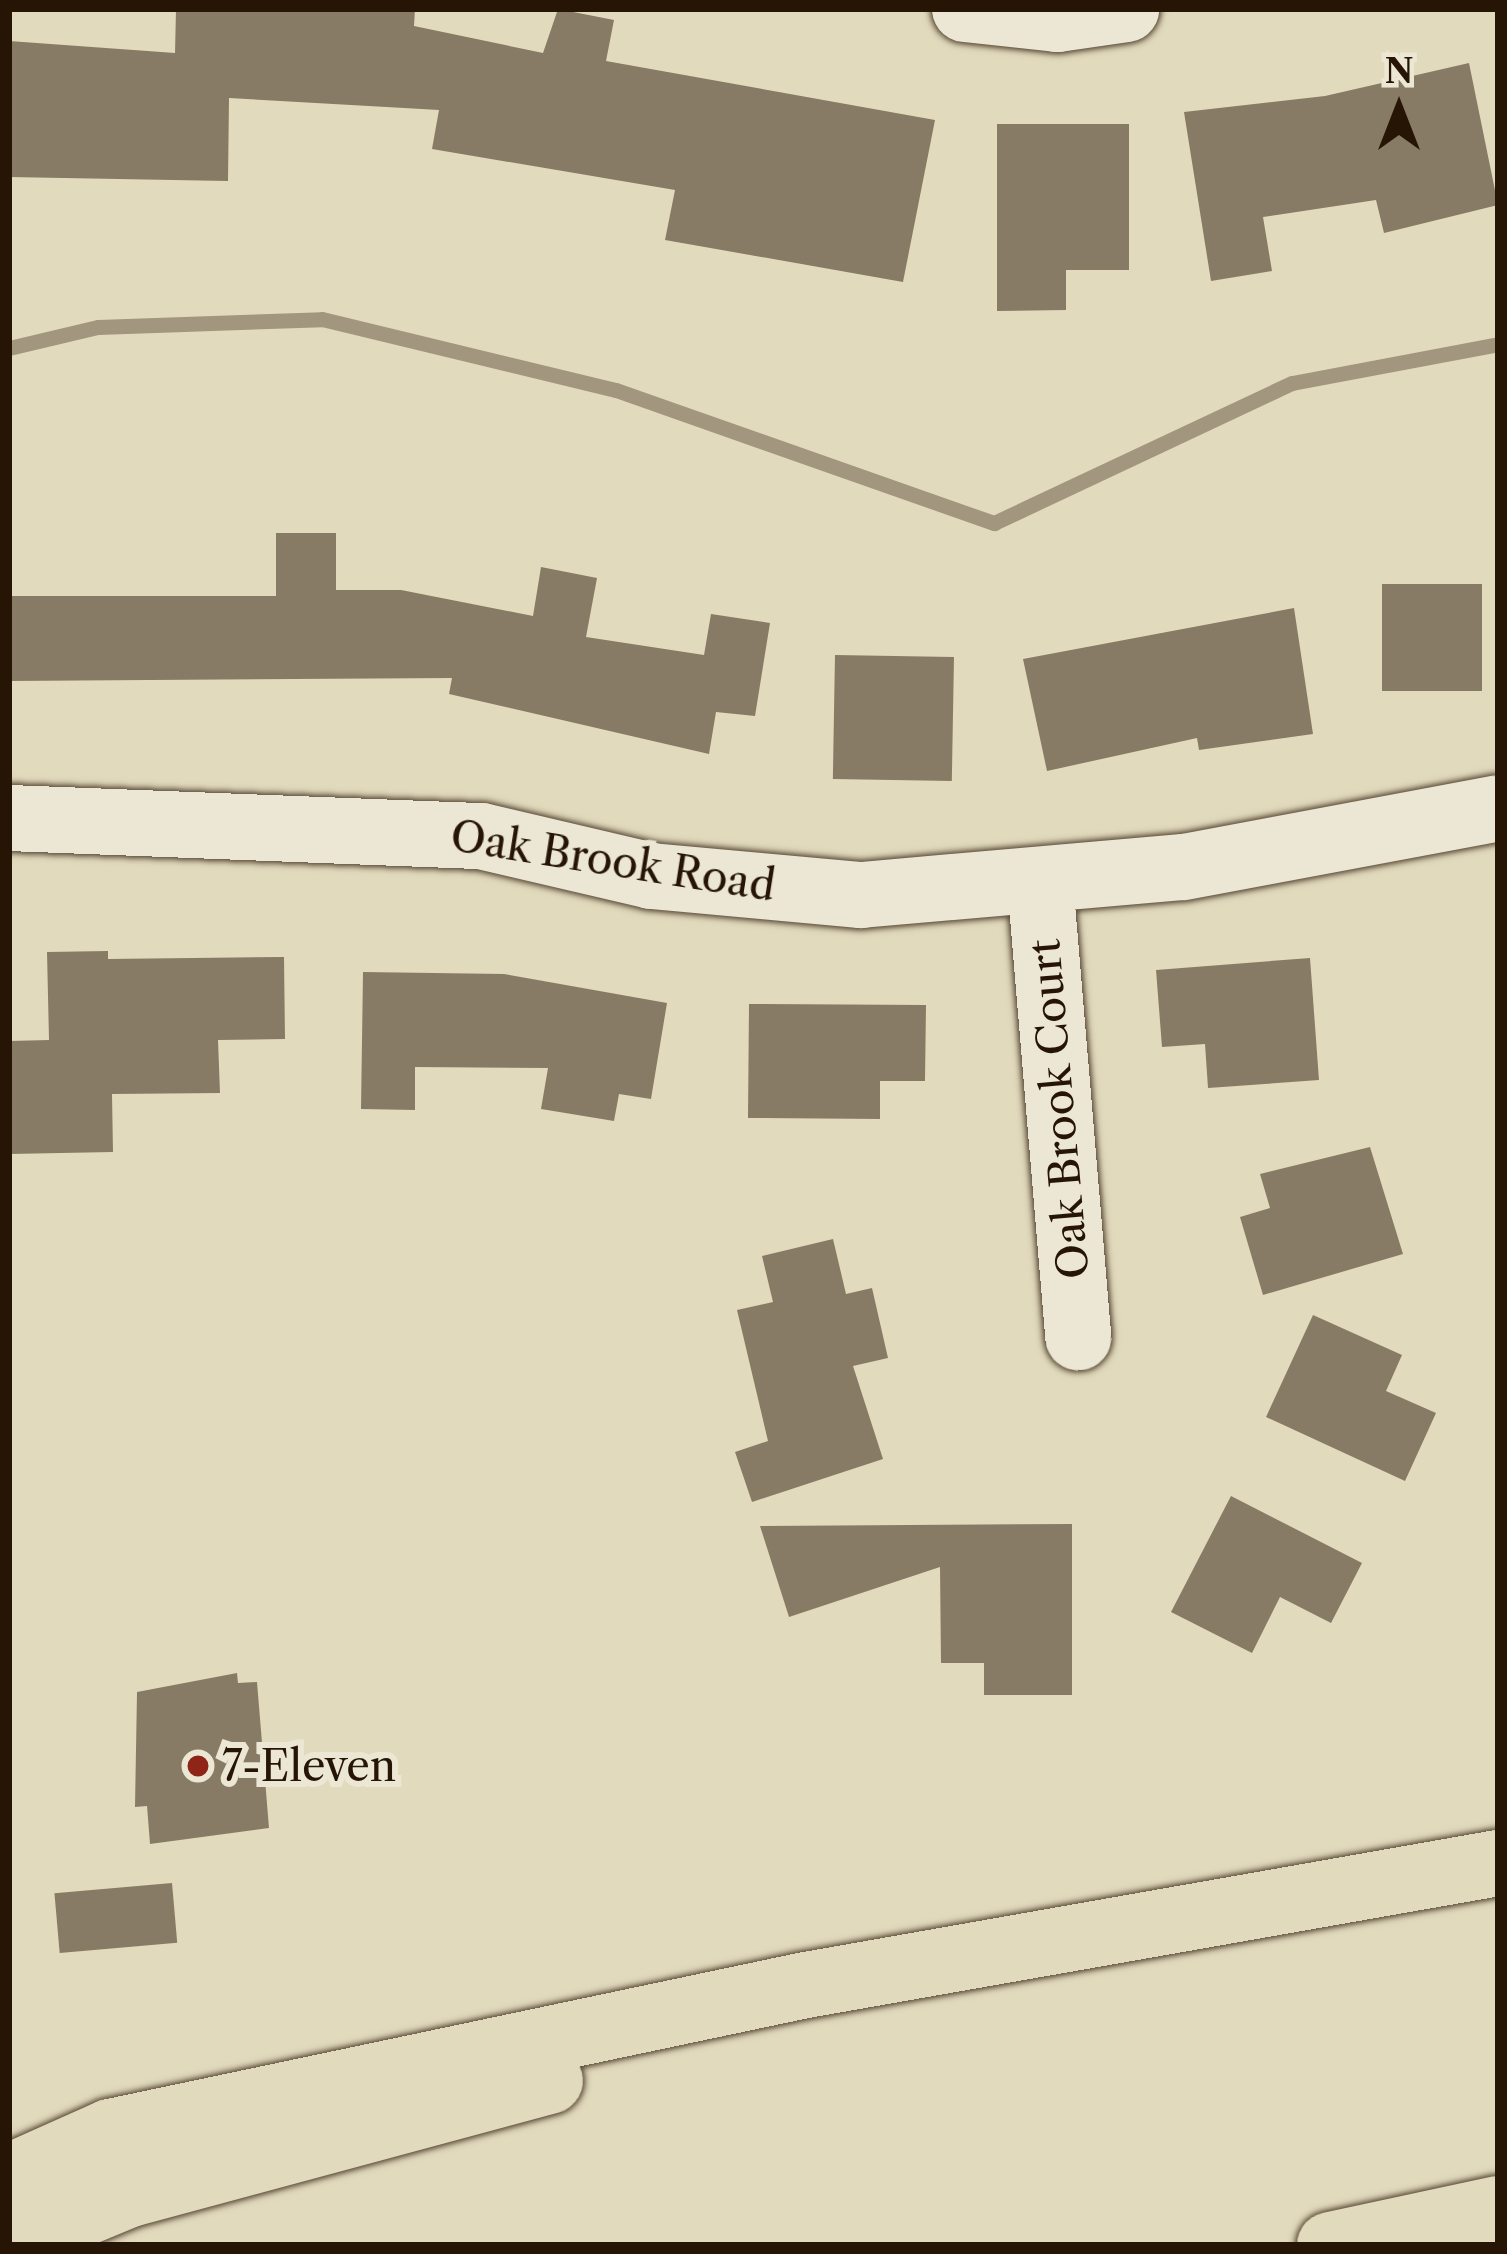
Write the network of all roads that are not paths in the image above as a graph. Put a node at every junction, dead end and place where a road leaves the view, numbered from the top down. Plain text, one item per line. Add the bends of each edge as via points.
1 (965, 9) edge
2 (1126, 9) edge
3 (1498, 808) edge
4 (9, 818) edge
5 (1040, 880) junction
6 (1078, 1337) dead end
7 (1498, 1863) edge
8 (806, 1984) junction
9 (9, 2177) edge
10 (1498, 2209) edge
11 (9, 2244) edge
12 (1330, 2245) edge

1 - 2 street via 1057,19
3 - 5 street, Oak Brook Road via 1184,867
4 - 5 street, Oak Brook Road via 482,836 651,876 861,895
5 - 6 street, Oak Brook Court
7 - 8 highway
8 - 9 highway via 110,2132
8 - 11 highway via 706,2039 130,2194
10 - 12 highway

